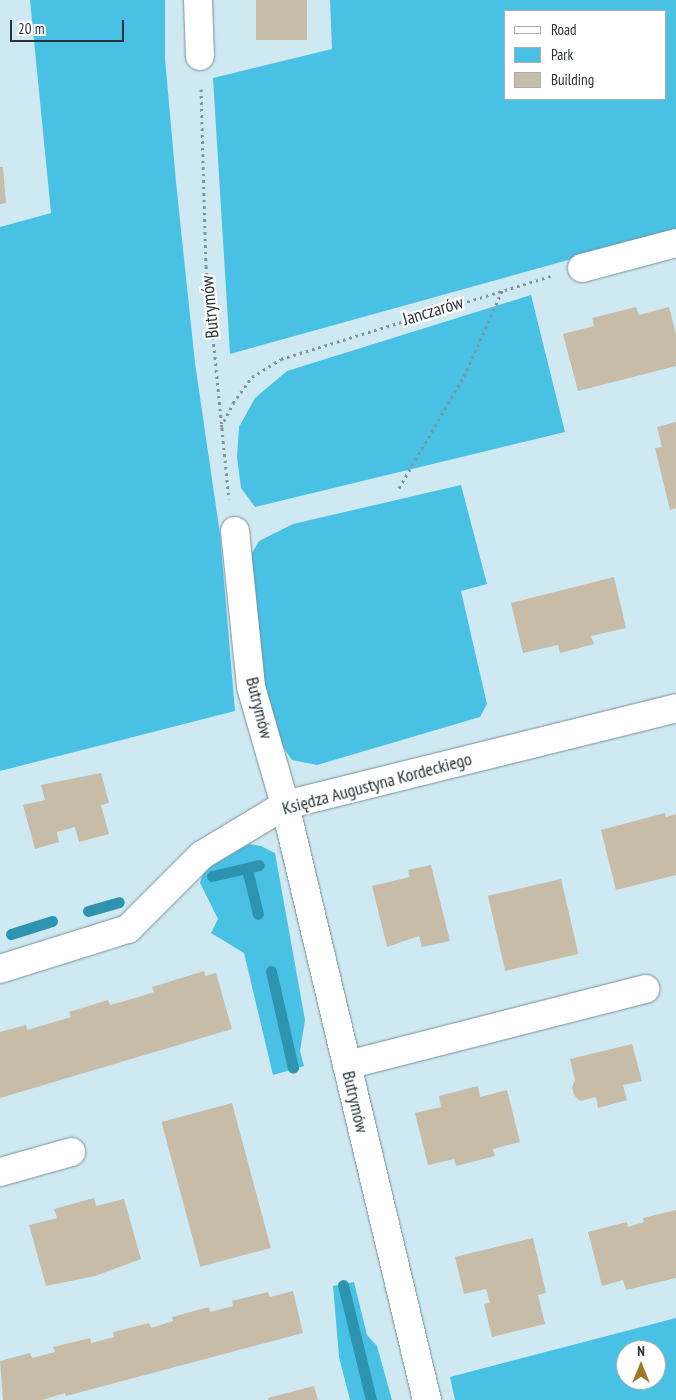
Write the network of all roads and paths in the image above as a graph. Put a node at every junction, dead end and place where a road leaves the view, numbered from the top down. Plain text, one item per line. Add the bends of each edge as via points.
1 (198, 0) edge
2 (200, 56) joint
3 (676, 243) edge
4 (582, 268) joint
5 (504, 289) junction
6 (221, 428) junction
7 (399, 488) dead end
8 (235, 531) joint
9 (676, 708) edge
10 (285, 805) junction
11 (0, 969) edge
12 (646, 989) dead end
13 (346, 1064) junction
14 (71, 1152) dead end
15 (0, 1172) edge
16 (428, 1400) edge

1 - 2 street
2 - 6 path, Butrymów via 206,266
3 - 4 street
4 - 5 path, Janczarów
5 - 6 path, Janczarów via 281,359 252,377 233,403
5 - 7 path via 464,376
6 - 8 path, Butrymów
8 - 10 street, Butrymów via 251,686
9 - 10 street, Księdza Augustyna Kordeckiego
10 - 11 street, Księdza Augustyna Kordeckiego via 202,855 128,929
10 - 13 street, Butrymów
12 - 13 street
13 - 16 street, Butrymów
14 - 15 street

